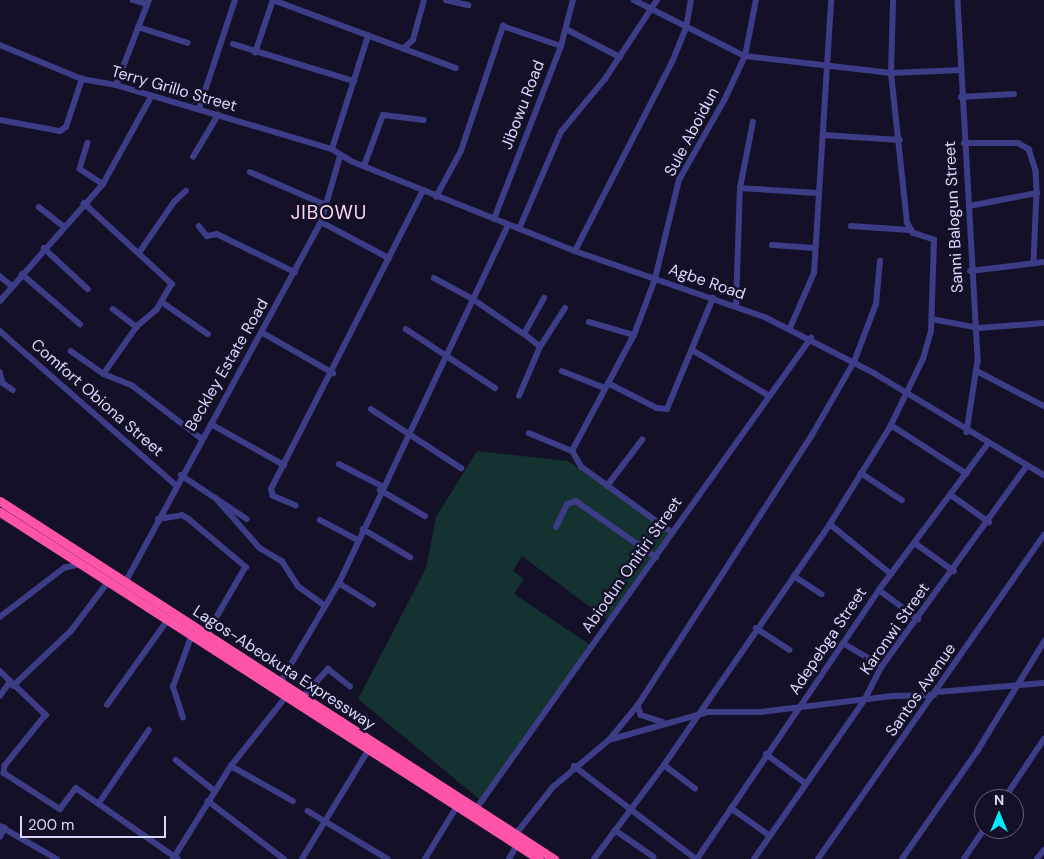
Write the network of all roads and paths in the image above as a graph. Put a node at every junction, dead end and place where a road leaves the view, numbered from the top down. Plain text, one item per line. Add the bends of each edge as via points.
1 (133, 0) edge
2 (235, 0) edge
3 (273, 0) edge
4 (424, 0) edge
5 (446, 0) edge
6 (573, 0) edge
7 (634, 0) edge
8 (657, 0) edge
9 (691, 0) edge
10 (756, 0) edge
11 (831, 0) edge
12 (893, 0) edge
13 (958, 0) edge
14 (148, 2) edge
15 (468, 6) dead end
16 (653, 9) junction
17 (138, 27) junction
18 (686, 28) junction
19 (566, 29) junction
20 (368, 36) junction
21 (188, 43) dead end
22 (233, 44) dead end
23 (0, 46) edge
24 (561, 46) junction
25 (403, 48) junction
26 (255, 53) junction
27 (745, 56) junction
28 (620, 57) junction
29 (827, 66) junction
30 (456, 68) dead end
31 (960, 70) junction
32 (890, 73) junction
33 (82, 79) junction
34 (354, 81) junction
35 (116, 85) junction
36 (1014, 94) dead end
37 (151, 97) junction
38 (962, 97) junction
39 (199, 109) junction
40 (218, 115) junction
41 (0, 120) edge
42 (424, 120) dead end
43 (753, 122) dead end
44 (822, 135) junction
45 (900, 140) junction
46 (964, 142) junction
47 (88, 143) dead end
48 (332, 149) junction
49 (340, 156) junction
50 (193, 157) dead end
51 (364, 166) junction
52 (1036, 171) junction
53 (1044, 171) edge
54 (250, 172) dead end
55 (103, 184) junction
56 (740, 188) junction
57 (186, 191) dead end
58 (423, 191) junction
59 (817, 193) junction
60 (1038, 193) junction
61 (436, 197) junction
62 (84, 203) junction
63 (326, 205) junction
64 (969, 206) junction
65 (38, 207) dead end
66 (494, 219) junction
67 (321, 222) junction
68 (508, 224) junction
69 (63, 226) junction
70 (199, 226) dead end
71 (850, 226) dead end
72 (519, 229) junction
73 (910, 230) junction
74 (772, 245) dead end
75 (44, 248) junction
76 (815, 248) junction
77 (575, 251) junction
78 (139, 253) junction
79 (389, 258) junction
80 (880, 261) dead end
81 (1034, 262) junction
82 (1044, 262) edge
83 (970, 271) junction
84 (295, 272) junction
85 (22, 274) junction
86 (0, 276) edge
87 (434, 278) dead end
88 (656, 279) junction
89 (12, 286) junction
90 (88, 289) dead end
91 (544, 298) dead end
92 (713, 298) junction
93 (473, 299) junction
94 (0, 301) edge
95 (162, 302) junction
96 (736, 306) junction
97 (565, 308) dead end
98 (113, 309) dead end
99 (932, 318) junction
100 (589, 322) dead end
101 (1044, 323) edge
102 (80, 324) dead end
103 (137, 327) junction
104 (790, 328) junction
105 (974, 328) junction
106 (406, 329) dead end
107 (0, 330) edge
108 (263, 333) junction
109 (208, 334) dead end
110 (524, 334) junction
111 (634, 335) junction
112 (811, 338) junction
113 (540, 347) junction
114 (71, 351) dead end
115 (694, 352) junction
116 (446, 356) junction
117 (854, 362) junction
118 (977, 371) junction
119 (0, 372) edge
120 (562, 372) dead end
121 (104, 374) junction
122 (333, 374) junction
123 (606, 386) junction
124 (495, 388) dead end
125 (13, 390) dead end
126 (768, 395) junction
127 (907, 395) junction
128 (519, 396) dead end
129 (1044, 406) edge
130 (371, 409) dead end
131 (211, 424) junction
132 (891, 425) junction
133 (529, 432) dead end
134 (966, 432) junction
135 (408, 434) junction
136 (202, 439) junction
137 (642, 440) dead end
138 (988, 444) junction
139 (572, 451) junction
140 (339, 464) dead end
141 (284, 465) junction
142 (1027, 466) junction
143 (461, 468) dead end
144 (861, 473) junction
145 (967, 474) junction
146 (181, 475) junction
147 (1044, 475) edge
148 (176, 484) junction
149 (608, 486) junction
150 (381, 488) junction
151 (951, 495) junction
152 (216, 498) junction
153 (0, 500) edge
154 (902, 500) dead end
155 (296, 506) dead end
156 (425, 516) dead end
157 (2, 517) edge
158 (158, 519) junction
159 (247, 519) dead end
160 (320, 520) dead end
161 (989, 522) junction
162 (830, 524) junction
163 (556, 526) dead end
164 (362, 529) junction
165 (672, 533) junction
166 (1044, 535) edge
167 (358, 540) junction
168 (915, 543) junction
169 (410, 557) dead end
170 (656, 557) junction
171 (84, 561) junction
172 (954, 571) junction
173 (891, 574) junction
174 (794, 576) junction
175 (108, 582) junction
176 (126, 583) junction
177 (339, 583) junction
178 (879, 590) junction
179 (822, 594) dead end
180 (373, 604) dead end
181 (326, 606) junction
182 (0, 617) edge
183 (918, 619) junction
184 (168, 621) junction
185 (756, 628) junction
186 (205, 636) junction
187 (191, 637) junction
188 (1044, 642) edge
189 (843, 643) junction
190 (790, 650) dead end
191 (882, 666) junction
192 (0, 671) edge
193 (280, 683) junction
194 (1044, 683) edge
195 (11, 684) junction
196 (1020, 685) junction
197 (350, 686) dead end
198 (936, 694) junction
199 (0, 696) edge
200 (285, 698) junction
201 (302, 698) junction
202 (865, 699) junction
203 (107, 706) dead end
204 (638, 706) junction
205 (800, 706) junction
206 (698, 714) junction
207 (183, 718) dead end
208 (663, 722) junction
209 (149, 730) dead end
210 (1044, 739) edge
211 (609, 740) junction
212 (368, 751) junction
213 (766, 754) junction
214 (176, 760) dead end
215 (664, 765) junction
216 (231, 766) junction
217 (574, 766) junction
218 (805, 784) junction
219 (695, 788) dead end
220 (1011, 789) edge
221 (215, 791) junction
222 (208, 801) junction
223 (293, 802) dead end
224 (99, 803) junction
225 (456, 808) junction
226 (630, 808) junction
227 (731, 808) junction
228 (476, 809) junction
229 (308, 811) dead end
230 (325, 822) junction
231 (2, 827) edge
232 (615, 830) junction
233 (516, 834) junction
234 (769, 835) junction
235 (0, 837) edge
236 (977, 839) edge
237 (517, 845) junction
238 (1044, 850) edge
239 (654, 857) dead end
240 (175, 858) edge
241 (57, 859) edge
242 (284, 859) edge
243 (302, 859) edge
244 (388, 859) edge
245 (425, 859) edge
246 (509, 859) edge
247 (538, 859) edge
248 (554, 859) edge
249 (594, 859) edge
250 (696, 859) edge
251 (754, 859) edge
252 (818, 859) edge
253 (902, 859) edge
254 (964, 859) edge
255 (1038, 859) edge

1 - 14 street
2 - 39 street
3 - 20 street
3 - 26 street
4 - 25 street via 413,40
5 - 15 street
6 - 19 street, Jibowu Road
7 - 16 street
8 - 16 street
9 - 18 street
10 - 27 street, Sule Aboidun
11 - 29 street
12 - 32 street
13 - 31 street, Sanni Balogun Street
14 - 17 street
16 - 18 street
16 - 28 street
17 - 21 street
17 - 35 street
18 - 27 street
18 - 77 street
19 - 24 street, Jibowu Road
19 - 28 street
20 - 25 street
20 - 34 street
22 - 26 street
23 - 33 street, Terry Grillo Street
24 - 61 street via 503,26 461,151
24 - 66 street, Jibowu Road
25 - 30 street
26 - 34 street
27 - 29 street
27 - 88 street, Sule Aboidun via 679,180
28 - 72 street via 561,132
29 - 32 street
29 - 44 street
31 - 32 street
31 - 38 street, Sanni Balogun Street
32 - 45 street
33 - 35 street, Terry Grillo Street
33 - 41 street via 66,127 60,131
34 - 48 street
35 - 37 street, Terry Grillo Street
36 - 38 street
37 - 39 street, Terry Grillo Street
37 - 55 street
38 - 46 street, Sanni Balogun Street
39 - 40 street, Terry Grillo Street
40 - 48 street, Terry Grillo Street
40 - 50 street
42 - 51 street via 383,115
43 - 56 street
44 - 45 street
44 - 59 street
45 - 73 street
46 - 52 street via 1018,143 1029,149
46 - 64 street, Sanni Balogun Street
47 - 55 street via 80,169
48 - 49 street, Terry Grillo Street
49 - 51 street, Agbe Road
49 - 63 street, Beckley Estate Road
51 - 58 street, Agbe Road
52 - 53 street
52 - 60 street
54 - 63 street
55 - 62 street
56 - 59 street
56 - 96 street
57 - 78 street
58 - 61 street, Agbe Road
58 - 79 street
59 - 76 street
60 - 64 street
60 - 81 street
61 - 66 street, Agbe Road
62 - 69 street
62 - 78 street
63 - 67 street, Beckley Estate Road
64 - 83 street, Sanni Balogun Street
65 - 69 street
66 - 68 street, Agbe Road
67 - 79 street
67 - 84 street, Beckley Estate Road
68 - 72 street, Agbe Road
68 - 93 street
69 - 75 street
70 - 84 street via 208,236 217,234
71 - 73 street
72 - 77 street, Agbe Road
73 - 99 street via 934,240
74 - 76 street
75 - 85 street
75 - 90 street
76 - 104 street via 813,278
77 - 88 street, Agbe Road
78 - 95 street via 172,284
79 - 122 street
80 - 117 street via 876,304
81 - 82 street
81 - 83 street
83 - 105 street, Sanni Balogun Street
84 - 108 street, Beckley Estate Road
85 - 89 street
85 - 102 street
86 - 89 street
87 - 93 street
88 - 92 street, Agbe Road
88 - 111 street, Sule Aboidun
89 - 94 street
91 - 110 street
92 - 96 street, Agbe Road
92 - 115 street
93 - 110 street
93 - 116 street
95 - 103 street
95 - 109 street
96 - 104 street, Agbe Road
97 - 113 street
98 - 103 street
99 - 105 street
99 - 127 street via 929,341
100 - 111 street
101 - 105 street
103 - 121 street
104 - 112 street, Agbe Road
105 - 118 street, Sanni Balogun Street
106 - 116 street
107 - 148 street, Comfort Obiona Street
108 - 122 street
108 - 131 street, Beckley Estate Road
110 - 113 street
111 - 123 street, Sule Aboidun
112 - 117 street, Agbe Road
112 - 126 street, Abiodun Onitiri Street
113 - 128 street
114 - 121 street
115 - 123 street via 667,409
115 - 126 street
116 - 124 street
116 - 135 street
117 - 127 street, Agbe Road
117 - 204 street via 812,435
118 - 129 street
118 - 134 street, Sanni Balogun Street
119 - 125 street via 3,383
120 - 123 street
121 - 136 street via 127,382
122 - 141 street
123 - 139 street, Sule Aboidun
126 - 165 street, Abiodun Onitiri Street
127 - 132 street
127 - 134 street, Agbe Road
130 - 135 street
131 - 136 street, Beckley Estate Road
131 - 141 street
132 - 144 street
132 - 145 street
133 - 139 street
134 - 138 street, Agbe Road
135 - 143 street
135 - 150 street
136 - 146 street, Beckley Estate Road
137 - 149 street
138 - 142 street, Agbe Road
138 - 145 street, Adepebga Street
139 - 149 street via 576,462
140 - 150 street
141 - 155 street via 270,493
142 - 147 street, Agbe Road
142 - 161 street, Karonwi Street
144 - 154 street
144 - 162 street
145 - 151 street, Adepebga Street
146 - 148 street, Beckley Estate Road
146 - 152 street
148 - 158 street, Beckley Estate Road
149 - 165 street
150 - 156 street
150 - 164 street
151 - 161 street
151 - 168 street, Adepebga Street
152 - 159 street
152 - 181 street via 260,548 282,561 298,586
153 - 171 highway, Lagos-Abeokuta Expressway
157 - 171 highway, Lagos-Abeokuta Expressway
158 - 176 street, Beckley Estate Road
158 - 186 street via 176,519 182,515 190,519 246,567
160 - 167 street
161 - 172 street, Karonwi Street
162 - 173 street
162 - 174 street
163 - 170 street via 567,504 576,501
164 - 167 street
164 - 169 street
165 - 170 street, Abiodun Onitiri Street
166 - 198 street, Santos Avenue
167 - 177 street
168 - 172 street
168 - 173 street, Adepebga Street
170 - 228 street, Abiodun Onitiri Street
171 - 175 highway, Lagos-Abeokuta Expressway
171 - 176 highway, Lagos-Abeokuta Expressway
171 - 182 street via 64,568
172 - 183 street, Karonwi Street
173 - 178 street, Adepebga Street
174 - 179 street
174 - 185 street
175 - 184 highway, Lagos-Abeokuta Expressway
175 - 195 street via 71,631
176 - 186 highway, Lagos-Abeokuta Expressway
177 - 180 street
177 - 181 street
178 - 183 street
178 - 189 street, Adepebga Street
181 - 193 street
183 - 191 street, Karonwi Street
184 - 187 highway, Lagos-Abeokuta Expressway
184 - 203 street
185 - 190 street
185 - 206 street
186 - 193 highway, Lagos-Abeokuta Expressway
187 - 200 highway, Lagos-Abeokuta Expressway
187 - 207 street via 173,687
188 - 196 street
189 - 191 street
189 - 205 street, Adepebga Street
191 - 202 street, Karonwi Street
192 - 195 street
193 - 201 highway, Lagos-Abeokuta Expressway
194 - 196 street
195 - 199 street
195 - 224 street via 46,716 5,766 4,773 60,809 76,788
196 - 198 street
196 - 253 street
197 - 201 street via 328,669
198 - 202 street
198 - 252 street, Santos Avenue
200 - 212 highway, Lagos-Abeokuta Expressway
200 - 216 street
201 - 228 highway, Lagos-Abeokuta Expressway
202 - 205 street
202 - 218 street, Karonwi Street
204 - 208 street via 641,716
204 - 211 street
205 - 206 street via 761,712
205 - 213 street, Adepebga Street
206 - 208 street
206 - 215 street
208 - 211 street
209 - 224 street
210 - 220 street
211 - 217 street
212 - 225 highway, Lagos-Abeokuta Expressway
212 - 230 street
213 - 218 street
213 - 227 street, Adepebga Street
214 - 221 street
215 - 219 street
215 - 226 street
216 - 221 street
216 - 223 street
217 - 226 street
217 - 233 street
218 - 234 street, Karonwi Street
221 - 222 street
222 - 240 street
222 - 242 street
224 - 240 street
225 - 237 highway, Lagos-Abeokuta Expressway
225 - 245 street
226 - 232 street
226 - 250 street
227 - 234 street
227 - 250 street, Adepebga Street
228 - 233 highway, Lagos-Abeokuta Expressway
229 - 230 street
230 - 243 street
230 - 244 street
231 - 235 street
231 - 241 street
232 - 239 street
232 - 249 street
233 - 248 highway, Lagos-Abeokuta Expressway
234 - 251 street, Karonwi Street
236 - 254 street
237 - 246 street
237 - 247 highway, Lagos-Abeokuta Expressway
238 - 255 street

